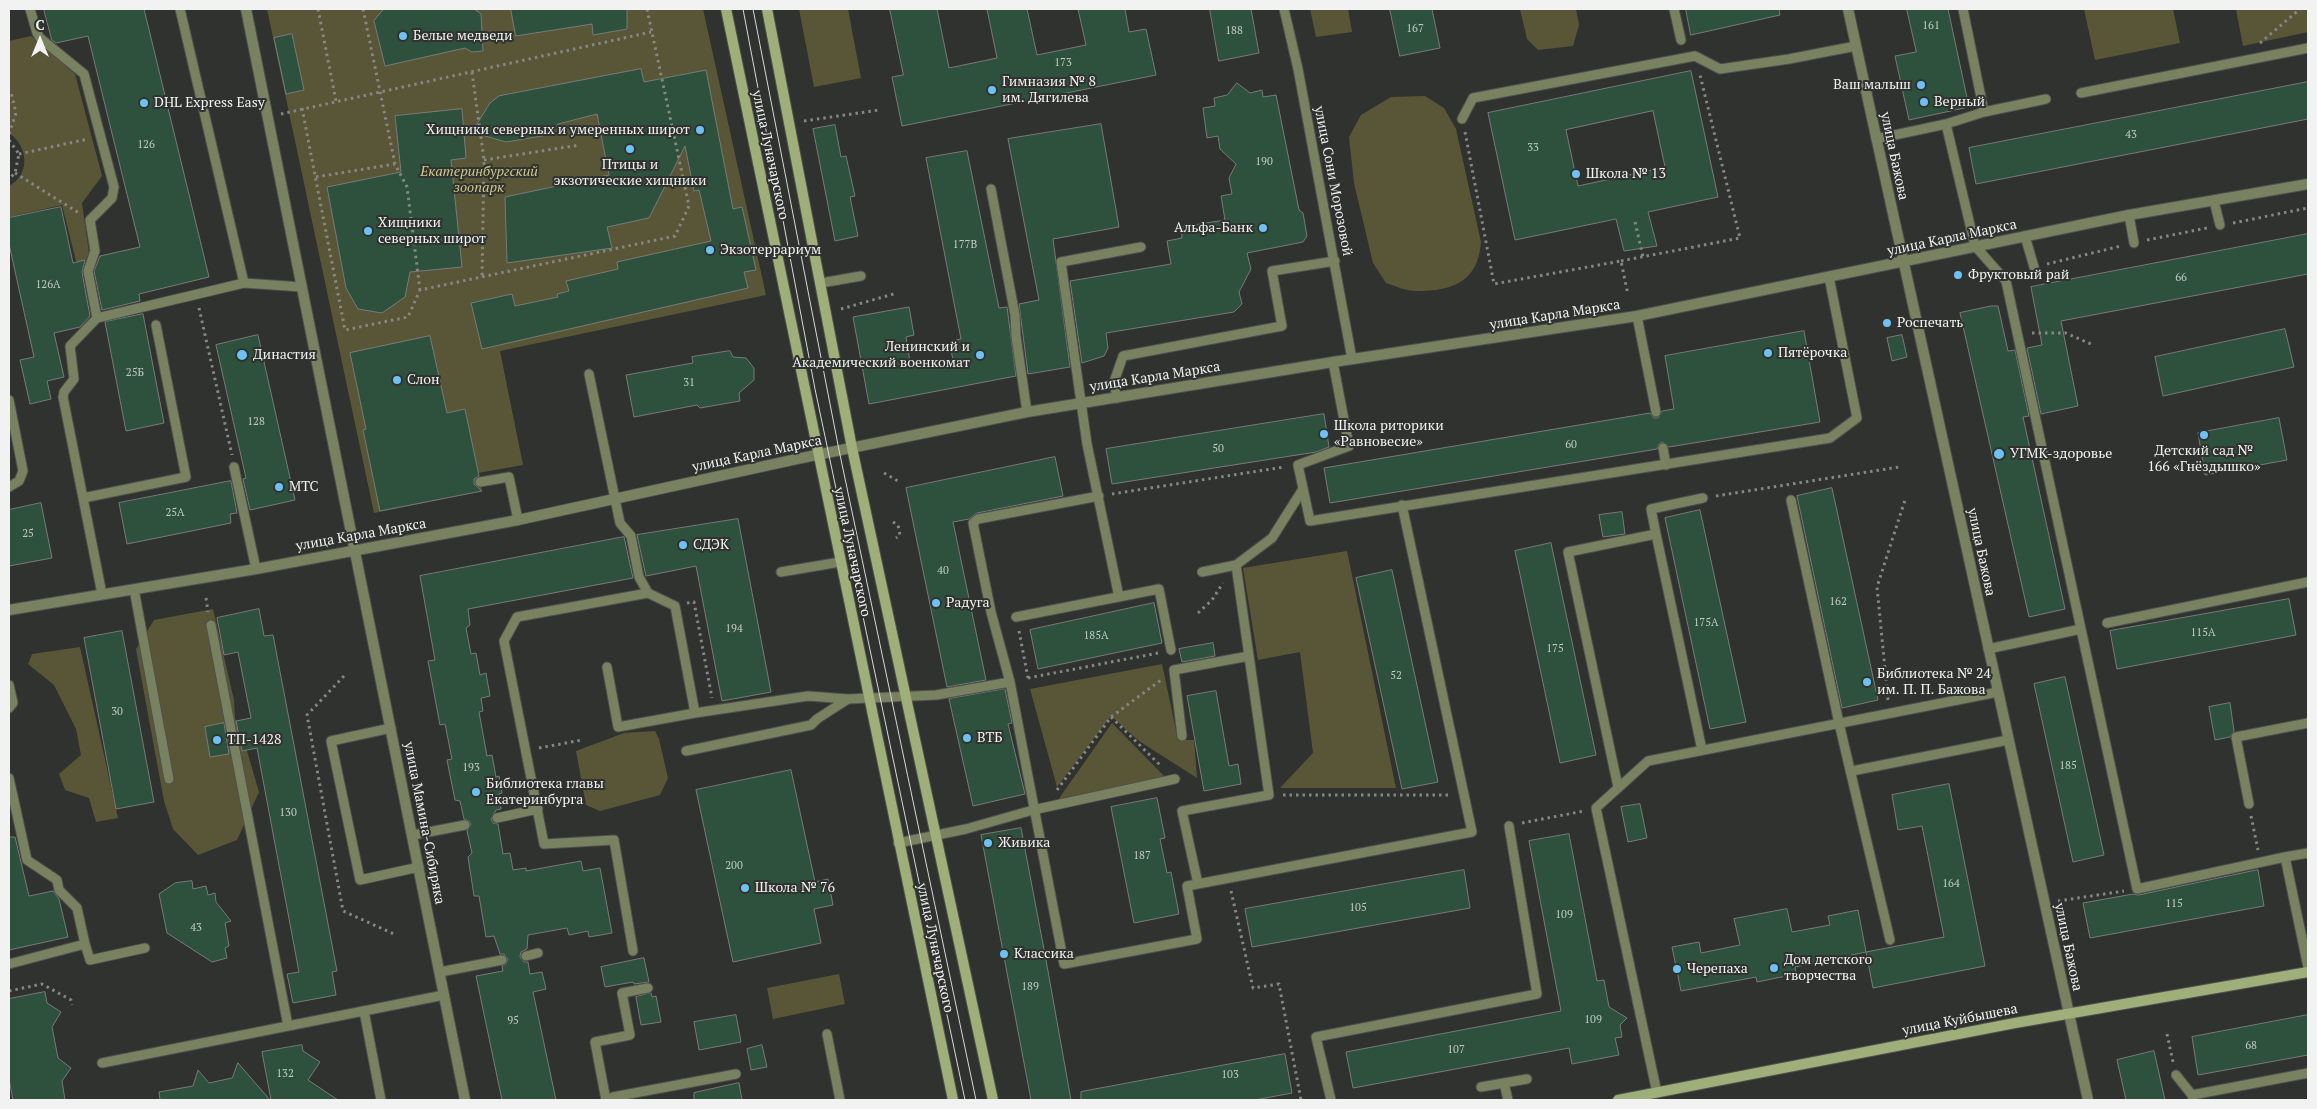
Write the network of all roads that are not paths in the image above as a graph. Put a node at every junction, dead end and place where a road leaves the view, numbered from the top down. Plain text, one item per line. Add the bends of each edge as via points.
1 (30, 9) edge
2 (180, 9) edge
3 (246, 9) edge
4 (726, 9) edge
5 (767, 9) edge
6 (1284, 9) edge
7 (1674, 9) edge
8 (1848, 9) edge
9 (1963, 9) edge
10 (1681, 40) dead end
11 (1856, 46) junction
12 (2308, 48) edge
13 (2081, 92) dead end
14 (2046, 99) dead end
15 (1984, 112) junction
16 (1462, 119) road end
17 (1946, 124) junction
18 (1876, 139) junction
19 (2308, 184) edge
20 (991, 190) dead end
21 (2214, 201) junction
22 (2129, 216) junction
23 (2220, 225) dead end
24 (2025, 236) junction
25 (2134, 243) dead end
26 (1975, 246) junction
27 (1142, 247) dead end
28 (1335, 261) junction
29 (1903, 263) junction
30 (2034, 267) dead end
31 (861, 276) dead end
32 (1829, 277) junction
33 (244, 283) junction
34 (820, 283) junction
35 (302, 288) junction
36 (1637, 316) junction
37 (98, 318) junction
38 (156, 325) dead end
39 (1352, 359) junction
40 (1333, 362) junction
41 (589, 374) dead end
42 (1117, 398) junction
43 (9, 400) edge
44 (1082, 403) junction
45 (1027, 412) junction
46 (1656, 412) dead end
47 (852, 448) junction
48 (1663, 448) dead end
49 (818, 455) junction
50 (1666, 465) junction
51 (234, 467) road end
52 (480, 482) dead end
53 (9, 487) edge
54 (1303, 490) junction
55 (1099, 496) junction
56 (83, 498) junction
57 (1703, 498) road end
58 (616, 499) junction
59 (1791, 500) dead end
60 (1402, 505) junction
61 (518, 520) junction
62 (1656, 534) junction
63 (355, 551) junction
64 (840, 562) junction
65 (1236, 565) junction
66 (256, 569) junction
67 (781, 572) dead end
68 (1202, 572) dead end
69 (2308, 582) edge
70 (134, 589) junction
71 (648, 593) junction
72 (102, 594) junction
73 (1119, 597) junction
74 (9, 610) edge
75 (1016, 617) road end
76 (2107, 623) dead end
77 (211, 625) dead end
78 (2081, 629) junction
79 (1988, 649) junction
80 (1172, 650) road end
81 (1249, 656) junction
82 (607, 667) dead end
83 (1010, 682) junction
84 (9, 684) edge
85 (1998, 692) junction
86 (906, 698) junction
87 (848, 699) junction
88 (868, 699) junction
89 (9, 708) edge
90 (695, 714) junction
91 (1839, 723) junction
92 (2308, 723) edge
93 (391, 728) junction
94 (1182, 736) dead end
95 (2008, 740) junction
96 (1702, 750) junction
97 (686, 751) dead end
98 (1852, 771) junction
99 (9, 778) edge
100 (169, 779) dead end
101 (1175, 779) road end
102 (1618, 788) junction
103 (2249, 804) road end
104 (538, 809) junction
105 (1034, 810) junction
106 (497, 818) dead end
107 (466, 825) dead end
108 (1510, 826) road end
109 (413, 835) junction
110 (934, 835) junction
111 (898, 843) junction
112 (2308, 853) edge
113 (2285, 857) junction
114 (419, 866) junction
115 (1198, 884) junction
116 (1890, 940) dead end
117 (85, 944) junction
118 (145, 948) dead end
119 (634, 951) dead end
120 (538, 953) dead end
121 (526, 956) dead end
122 (502, 960) dead end
123 (9, 964) edge
124 (2308, 967) edge
125 (440, 972) junction
126 (2308, 972) edge
127 (648, 988) dead end
128 (444, 995) junction
129 (364, 1012) junction
130 (2069, 1014) junction
131 (288, 1026) junction
132 (827, 1034) dead end
133 (102, 1063) dead end
134 (2308, 1073) edge
135 (736, 1074) dead end
136 (2176, 1075) road end
137 (1527, 1079) dead end
138 (1504, 1083) junction
139 (1481, 1087) dead end
140 (1657, 1092) junction
141 (2192, 1098) edge
142 (381, 1100) edge
143 (464, 1100) edge
144 (606, 1100) edge
145 (614, 1100) edge
146 (840, 1100) edge
147 (953, 1100) edge
148 (993, 1100) edge
149 (1332, 1100) edge
150 (1508, 1100) edge
151 (1618, 1100) edge
152 (2088, 1100) edge

1 - 37 lane via 40,38 84,74 114,193 90,220 95,251 88,271
2 - 33 lane
3 - 35 street, улица Мамина-Сибиряка
4 - 49 main road, улица Луначарского
5 - 34 main road, улица Луначарского
6 - 28 lane, улица Сони Морозовой
7 - 10 lane
8 - 11 street, улица Бажова
9 - 15 lane
11 - 16 lane via 1720,69 1695,56 1473,98
11 - 18 street, улица Бажова
12 - 13 lane
14 - 15 lane
15 - 17 lane
17 - 18 lane
17 - 26 lane
18 - 29 street, улица Бажова
19 - 21 street, улица Карла Маркса
20 - 45 lane via 1015,315
21 - 22 street, улица Карла Маркса
21 - 23 lane
22 - 24 street, улица Карла Маркса
22 - 25 lane
24 - 26 street, улица Карла Маркса
24 - 30 lane
26 - 29 street, улица Карла Маркса
26 - 78 lane via 2006,281
27 - 44 lane via 1060,262
28 - 39 lane, улица Сони Морозовой
28 - 42 lane via 1272,271 1282,326 1123,356 1114,382
29 - 32 street, улица Карла Маркса
29 - 79 street, улица Бажова
31 - 34 lane
32 - 36 street, улица Карла Маркса
32 - 50 lane via 1857,418 1830,438
33 - 35 lane
33 - 37 lane
34 - 47 main road, улица Луначарского
35 - 63 street, улица Мамина-Сибиряка
36 - 39 street, улица Карла Маркса
36 - 46 lane
37 - 56 lane via 70,346 74,379 62,394
38 - 56 lane via 186,477
39 - 40 street, улица Карла Маркса
40 - 42 street, улица Карла Маркса
40 - 54 lane via 1349,446 1298,465
41 - 58 lane
42 - 44 street, улица Карла Маркса
43 - 53 lane via 23,471 19,481
44 - 45 street, улица Карла Маркса
44 - 55 lane
45 - 47 street, улица Карла Маркса
47 - 49 street, улица Карла Маркса
47 - 86 main road, улица Луначарского
48 - 50 lane
49 - 58 street, улица Карла Маркса
49 - 64 main road, улица Луначарского
50 - 60 lane
51 - 66 lane
52 - 61 lane via 509,477
54 - 60 lane via 1310,521
54 - 65 lane via 1272,538
55 - 73 lane
55 - 83 lane via 974,522 990,612
56 - 72 lane
57 - 62 lane via 1651,509
58 - 61 street, улица Карла Маркса
58 - 71 lane via 620,523 631,536 639,577
59 - 91 lane
60 - 115 lane via 1472,832
61 - 63 street, улица Карла Маркса
62 - 96 lane
62 - 102 lane via 1568,552
63 - 66 street, улица Карла Маркса
63 - 93 street, улица Мамина-Сибиряка
64 - 67 lane
64 - 88 main road, улица Луначарского
65 - 68 lane
65 - 81 lane
66 - 70 street, улица Карла Маркса
69 - 76 lane
70 - 72 street, улица Карла Маркса
70 - 100 lane
71 - 90 lane via 675,606
71 - 104 lane via 517,617 504,641
72 - 74 street, улица Карла Маркса
73 - 75 lane
73 - 80 lane via 1159,589
77 - 131 lane
78 - 79 lane
78 - 113 lane via 2137,889
79 - 85 street, улица Бажова
81 - 94 lane via 1174,670
81 - 115 lane via 1270,794 1182,811
82 - 90 lane via 618,727
83 - 86 lane
83 - 105 lane
84 - 89 lane via 13,703
85 - 91 lane
85 - 95 street, улица Бажова
86 - 88 lane
86 - 110 main road, улица Луначарского
87 - 88 lane
87 - 90 lane via 808,696
87 - 97 lane via 811,725
88 - 111 main road, улица Луначарского
91 - 96 lane
91 - 98 lane
92 - 103 lane via 2236,737
93 - 109 street, улица Мамина-Сибиряка
93 - 114 lane via 331,741 360,880
95 - 98 lane
95 - 130 street, улица Бажова
96 - 102 lane via 1648,761
98 - 116 lane
99 - 117 lane via 27,860 56,880 59,890 78,908
101 - 105 lane
102 - 140 lane via 1596,808
104 - 106 lane
104 - 119 lane via 544,844 614,840
105 - 110 lane
105 - 115 lane via 1064,964 1197,939 1187,886
107 - 109 lane
108 - 149 lane via 1537,994 1316,1038
109 - 114 street, улица Мамина-Сибиряка
110 - 111 lane
110 - 148 main road, улица Луначарского
111 - 147 main road, улица Луначарского
112 - 113 lane
113 - 124 lane
114 - 125 street, улица Мамина-Сибиряка
117 - 118 lane via 90,960
117 - 123 lane
120 - 121 lane
122 - 125 lane
125 - 128 street, улица Мамина-Сибиряка
126 - 130 main road, улица Куйбышева
127 - 144 lane via 622,993 630,1035 595,1042
128 - 129 lane
128 - 143 street, улица Мамина-Сибиряка
129 - 131 lane
129 - 142 lane
130 - 140 main road, улица Куйбышева
130 - 152 street, улица Бажова
131 - 133 lane
132 - 146 lane
134 - 141 lane
135 - 145 lane via 614,1097
136 - 141 lane
137 - 138 lane
138 - 139 lane
138 - 150 lane
140 - 151 main road, улица Куйбышева

